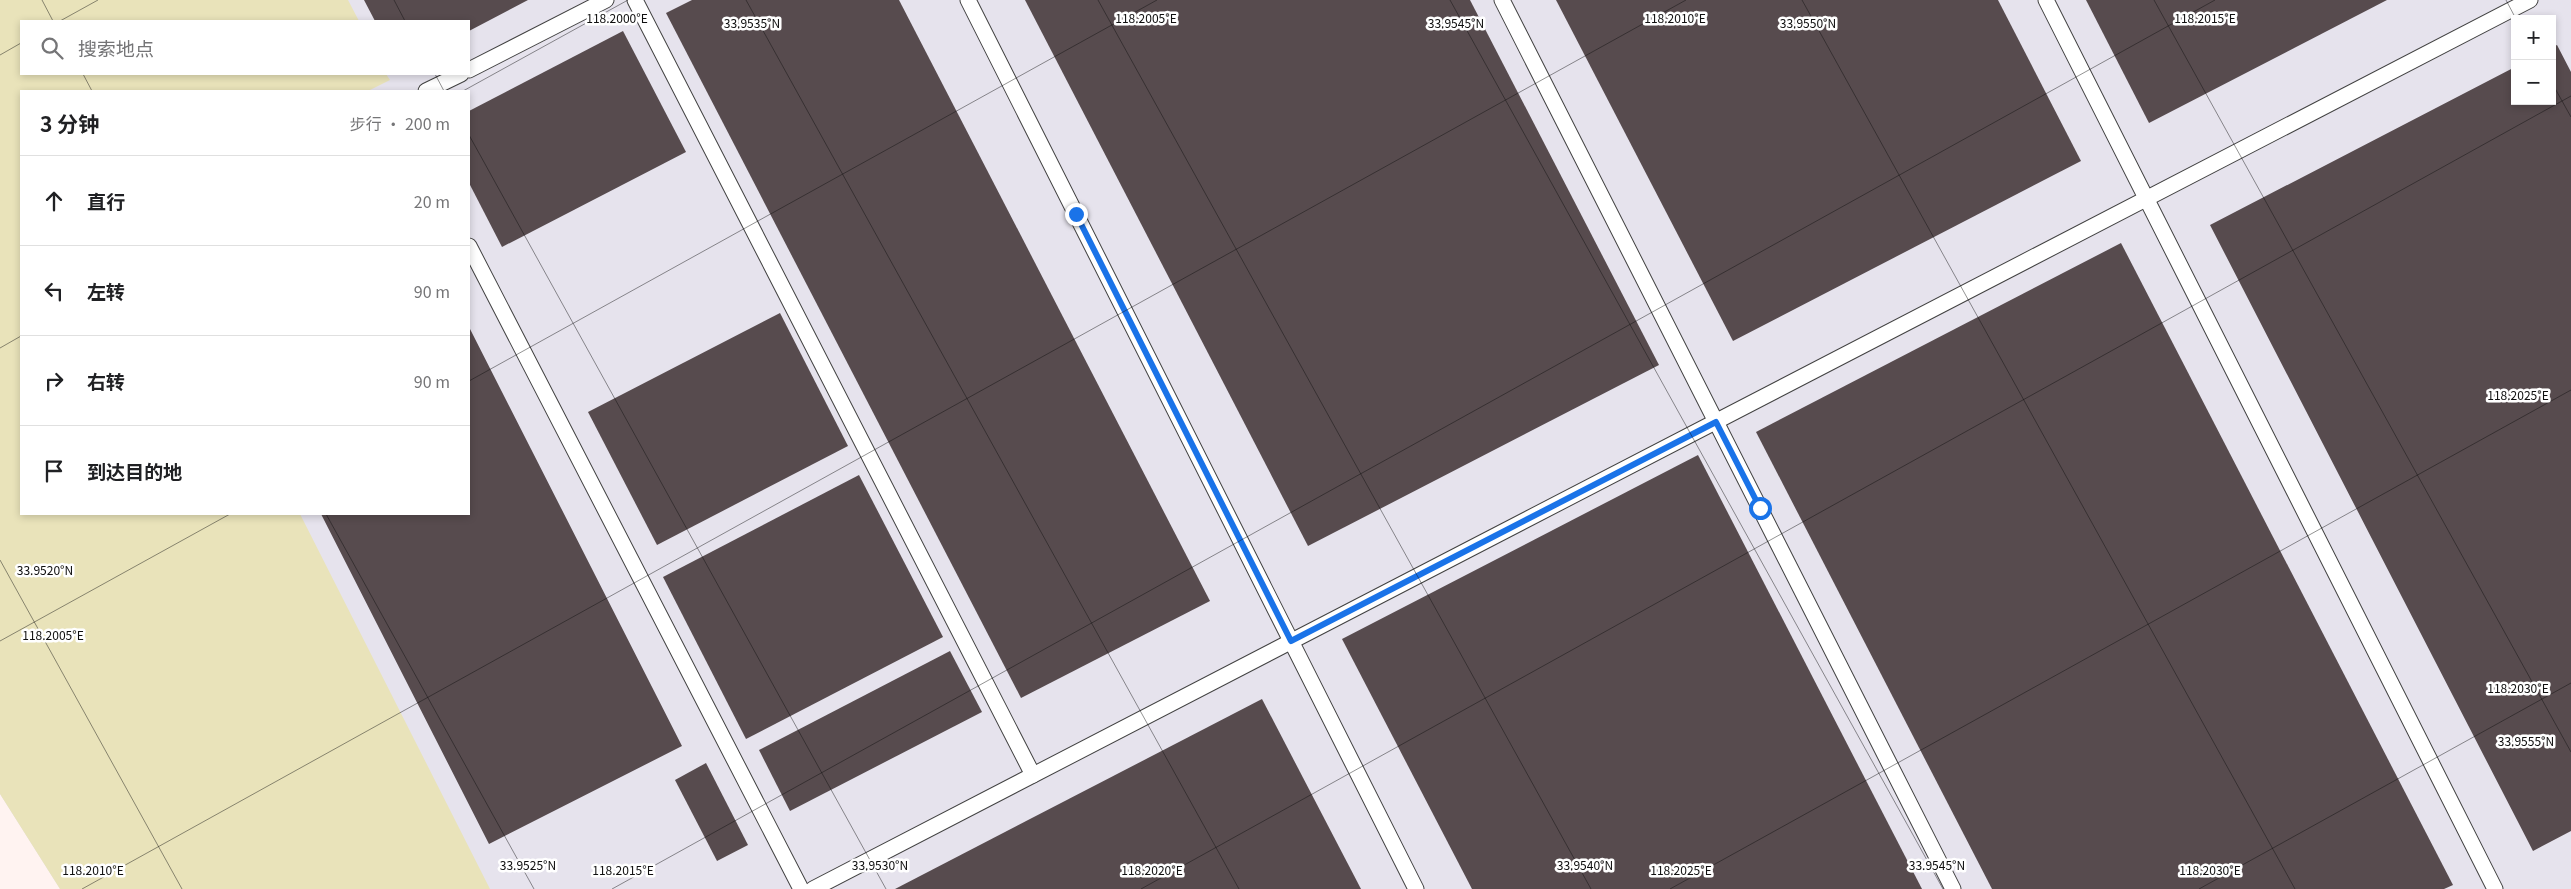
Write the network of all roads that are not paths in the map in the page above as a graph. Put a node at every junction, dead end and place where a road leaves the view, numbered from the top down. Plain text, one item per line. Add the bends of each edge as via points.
1 (606, 0) edge
2 (635, 0) edge
3 (968, 0) edge
4 (1502, 0) edge
5 (2046, 0) edge
6 (2530, 0) edge
7 (470, 69) edge
8 (459, 75) edge
9 (428, 90) edge
10 (2146, 198) junction
11 (470, 248) edge
12 (1716, 422) junction
13 (1291, 641) junction
14 (1033, 775) junction
15 (802, 889) edge
16 (813, 889) edge
17 (1416, 889) edge
18 (1954, 889) edge
19 (2495, 889) edge

1 - 7 lane
2 - 14 lane
3 - 13 lane
4 - 12 lane
5 - 10 lane
6 - 10 lane
8 - 9 lane
10 - 12 lane
10 - 19 lane
11 - 15 lane
12 - 13 lane
12 - 18 lane
13 - 14 lane
13 - 17 lane
14 - 16 lane

